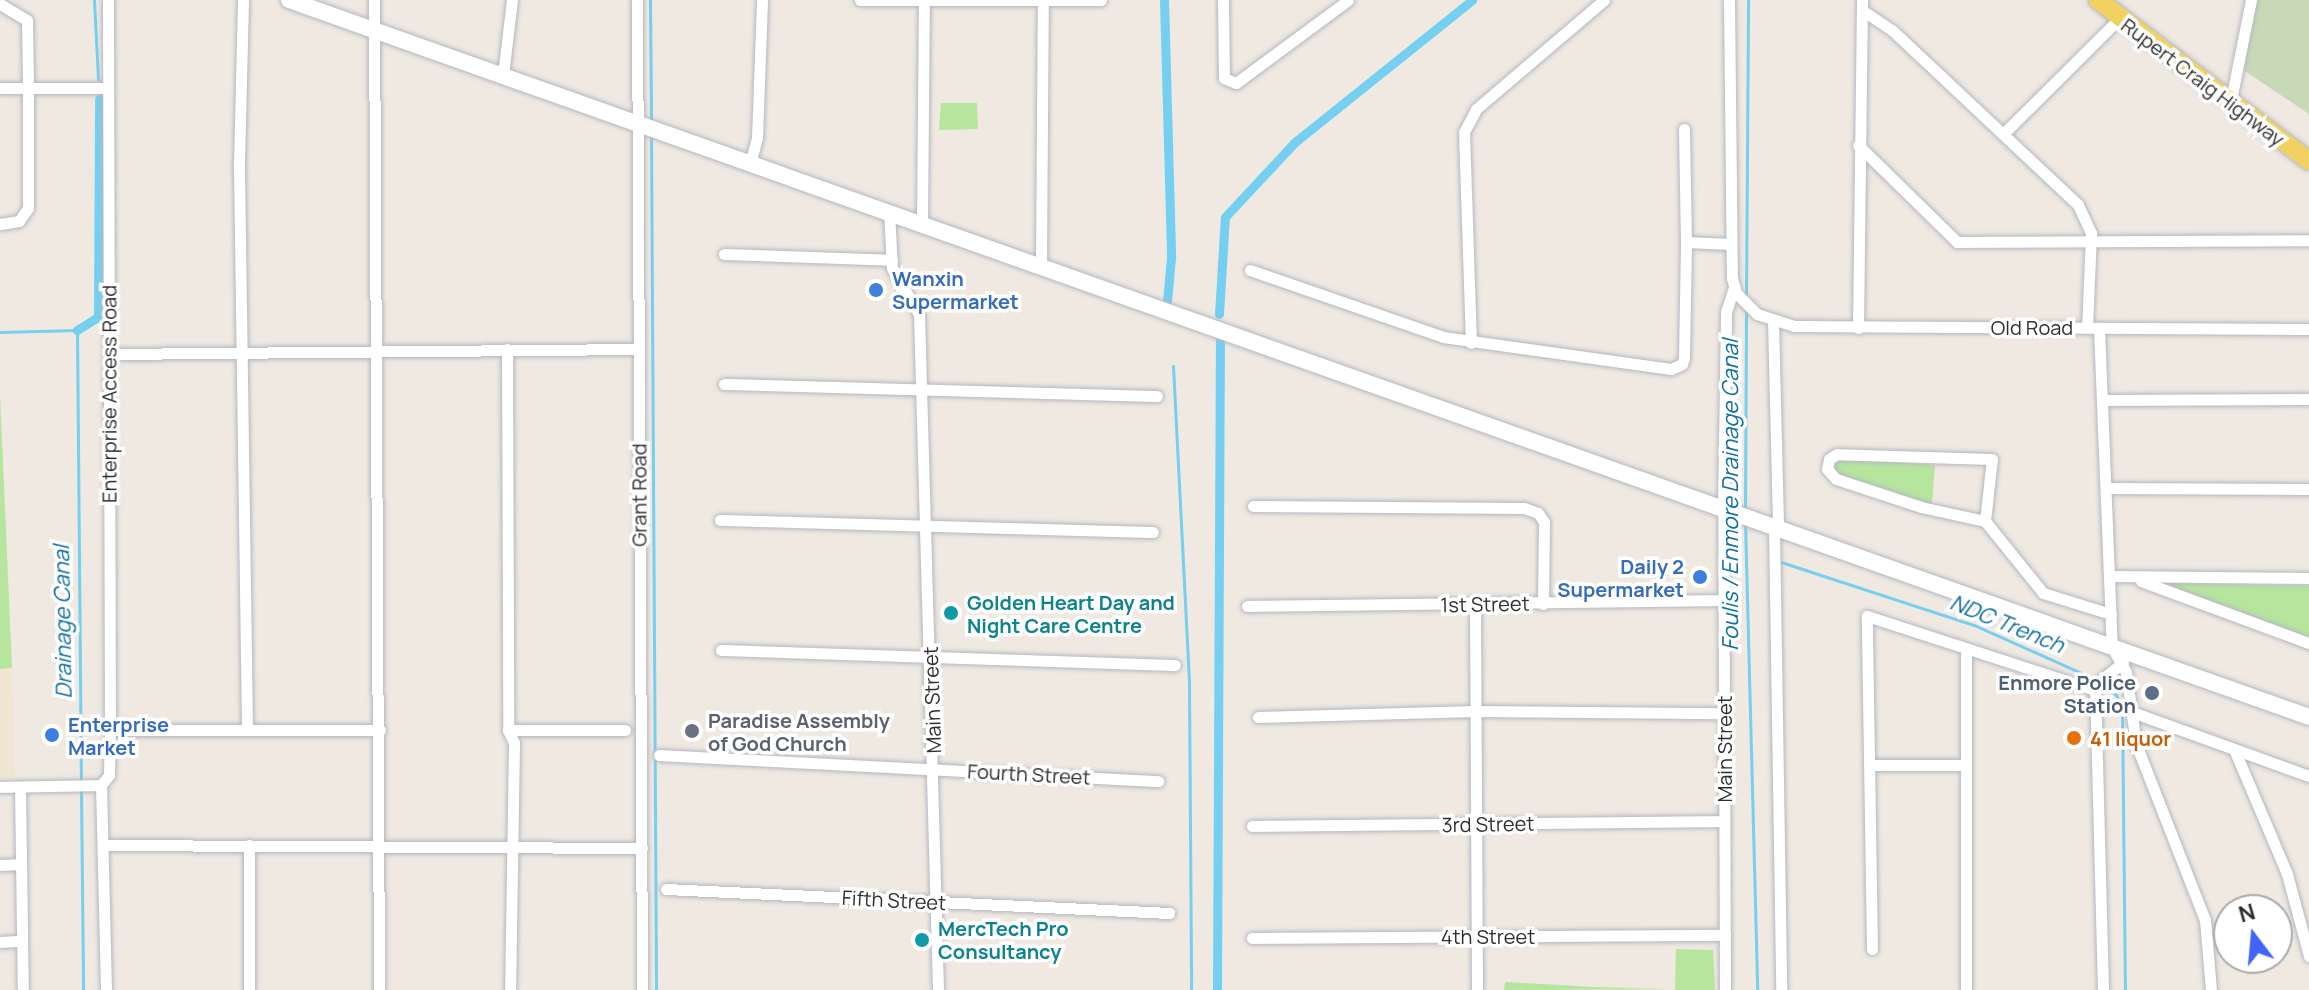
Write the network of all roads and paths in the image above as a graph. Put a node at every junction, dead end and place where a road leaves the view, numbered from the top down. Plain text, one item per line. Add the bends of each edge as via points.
1 (108, 0) edge
2 (243, 0) edge
3 (289, 0) edge
4 (374, 0) edge
5 (512, 0) edge
6 (637, 0) edge
7 (762, 0) edge
8 (860, 0) edge
9 (924, 0) edge
10 (1101, 0) edge
11 (1223, 0) edge
12 (1348, 0) edge
13 (1604, 0) edge
14 (1729, 0) edge
15 (2098, 0) edge
16 (2251, 0) edge
17 (1043, 1) edge
18 (0, 4) edge
19 (1862, 5) edge
20 (2119, 19) junction
21 (374, 31) junction
22 (503, 75) junction
23 (28, 87) junction
24 (0, 88) edge
25 (108, 88) junction
26 (2230, 106) junction
27 (637, 124) junction
28 (1684, 129) dead end
29 (2003, 134) junction
30 (1858, 145) junction
31 (752, 160) junction
32 (2309, 161) edge
33 (889, 211) junction
34 (921, 212) junction
35 (0, 224) edge
36 (2309, 240) edge
37 (1686, 242) junction
38 (2091, 242) junction
39 (1731, 244) junction
40 (724, 254) dead end
41 (892, 260) junction
42 (1041, 264) junction
43 (1250, 270) dead end
44 (1735, 291) junction
45 (1773, 320) junction
46 (1858, 328) junction
47 (2093, 328) junction
48 (2309, 329) edge
49 (1471, 343) junction
50 (507, 349) junction
51 (639, 349) junction
52 (243, 353) junction
53 (379, 353) junction
54 (109, 354) junction
55 (724, 384) dead end
56 (922, 390) junction
57 (1157, 396) dead end
58 (2309, 399) edge
59 (2102, 400) junction
60 (2106, 488) junction
61 (2309, 489) edge
62 (1253, 506) dead end
63 (1730, 511) junction
64 (720, 520) dead end
65 (1985, 521) junction
66 (926, 526) junction
67 (1776, 527) junction
68 (1153, 532) dead end
69 (2110, 576) junction
70 (2133, 578) junction
71 (2309, 578) edge
72 (1724, 600) junction
73 (1543, 604) junction
74 (1475, 605) junction
75 (1247, 606) dead end
76 (2111, 614) junction
77 (2309, 643) edge
78 (2112, 647) junction
79 (1966, 649) junction
80 (721, 650) dead end
81 (931, 657) junction
82 (2123, 662) junction
83 (1175, 665) dead end
84 (2095, 687) junction
85 (1475, 711) junction
86 (2132, 712) junction
87 (1724, 713) junction
88 (1258, 717) dead end
89 (2309, 717) edge
90 (110, 730) junction
91 (247, 730) junction
92 (380, 730) junction
93 (508, 730) junction
94 (625, 730) dead end
95 (2234, 749) junction
96 (659, 755) dead end
97 (1870, 765) junction
98 (1964, 765) junction
99 (935, 769) junction
100 (2309, 776) edge
101 (1158, 781) dead end
102 (101, 785) junction
103 (0, 787) edge
104 (20, 787) junction
105 (1724, 821) junction
106 (1476, 824) junction
107 (1252, 826) dead end
108 (103, 845) junction
109 (249, 845) junction
110 (379, 848) junction
111 (512, 848) junction
112 (642, 848) junction
113 (21, 864) junction
114 (0, 865) edge
115 (666, 889) dead end
116 (937, 902) junction
117 (1169, 913) dead end
118 (1725, 935) junction
119 (1477, 936) junction
120 (1252, 938) dead end
121 (22, 941) junction
122 (0, 942) edge
123 (1872, 949) dead end
124 (2309, 956) edge
125 (23, 990) edge
126 (106, 990) edge
127 (249, 990) edge
128 (379, 990) edge
129 (510, 990) edge
130 (642, 990) edge
131 (938, 990) edge
132 (1477, 990) edge
133 (1725, 990) edge
134 (1781, 990) edge
135 (1966, 990) edge
136 (2103, 990) edge
137 (2211, 990) edge

1 - 25 street, Enterprise Access Road
2 - 52 street
3 - 21 main road
4 - 21 street
5 - 22 street
6 - 27 street, Grant Road
7 - 31 street
8 - 9 street
9 - 17 street
9 - 34 street
10 - 17 street
11 - 12 street via 1224,78 1236,83
13 - 49 street via 1476,109 1464,132
14 - 39 street, Main Street
15 - 20 main road, Rupert Craig Highway
16 - 26 street
17 - 42 street
18 - 23 street via 21,12 28,22
19 - 29 street
19 - 30 street
20 - 26 main road, Rupert Craig Highway
20 - 29 street
21 - 22 main road
21 - 53 street
22 - 27 main road
23 - 24 street
23 - 25 street
23 - 35 street via 28,208 19,221
25 - 54 street, Enterprise Access Road
26 - 32 main road, Rupert Craig Highway
27 - 31 main road
27 - 51 street, Grant Road
28 - 37 street
29 - 38 street via 2078,205
30 - 38 street via 1957,242
30 - 46 street
31 - 33 main road
33 - 34 main road
33 - 41 street
34 - 42 main road
36 - 38 street
37 - 39 street
37 - 49 street via 1682,364 1671,369
38 - 47 street
39 - 44 street, Main Street
40 - 41 street
41 - 56 street, Main Street via 919,314
42 - 63 main road
43 - 49 street
44 - 45 street, Old Road via 1757,314
44 - 63 street, Main Street via 1726,312
45 - 46 street, Old Road via 1794,326
45 - 67 street
46 - 47 street, Old Road
47 - 48 street, Old Road
47 - 59 street
50 - 51 street
50 - 53 street
50 - 93 street
51 - 112 street, Grant Road
52 - 53 street
52 - 54 street
52 - 91 street
53 - 92 street
54 - 90 street, Enterprise Access Road
55 - 56 street
56 - 57 street
56 - 66 street, Main Street
58 - 59 street
59 - 60 street
60 - 61 street
60 - 69 street
62 - 73 street via 1524,508 1544,522
63 - 67 main road
63 - 72 street, Main Street
64 - 66 street
65 - 65 street via 1992,459 1837,454 1829,459 1827,469 1836,479
65 - 76 street via 2043,593
66 - 68 street
66 - 81 street, Main Street
67 - 78 main road
67 - 134 street
69 - 70 street
69 - 76 street
70 - 71 street
70 - 77 street
72 - 73 street, 1st Street
72 - 87 street, Main Street
73 - 74 street, 1st Street
74 - 75 street, 1st Street
74 - 85 street
76 - 78 street
78 - 82 street
78 - 89 main road
79 - 84 street
79 - 97 street via 1867,616
79 - 98 street
80 - 81 street
81 - 83 street
81 - 99 street, Main Street
82 - 84 street
82 - 86 street
84 - 136 street
85 - 87 street
85 - 88 street
85 - 106 street
86 - 95 street
86 - 137 street via 2136,744 2205,920
87 - 105 street, Main Street
90 - 91 street
90 - 102 street, Enterprise Access Road via 109,775
91 - 92 street
92 - 110 street
93 - 94 street
93 - 111 street via 514,743
95 - 100 street
95 - 124 street via 2287,874
96 - 99 street, Fourth Street
97 - 98 street
97 - 123 street
98 - 135 street
99 - 101 street, Fourth Street
99 - 116 street, Main Street
102 - 104 street
102 - 108 street, Enterprise Access Road
103 - 104 street
104 - 113 street
105 - 106 street, 3rd Street
105 - 118 street, Main Street
106 - 107 street, 3rd Street
106 - 119 street
108 - 109 street
108 - 126 street, Enterprise Access Road
109 - 110 street
109 - 127 street
110 - 111 street
110 - 128 street
111 - 112 street
111 - 129 street
112 - 130 street, Grant Road
113 - 114 street
113 - 121 street
115 - 116 street, Fifth Street
116 - 117 street, Fifth Street
116 - 131 street, Main Street
118 - 119 street, 4th Street
118 - 133 street, Main Street
119 - 120 street, 4th Street
119 - 132 street
121 - 122 street
121 - 125 street

